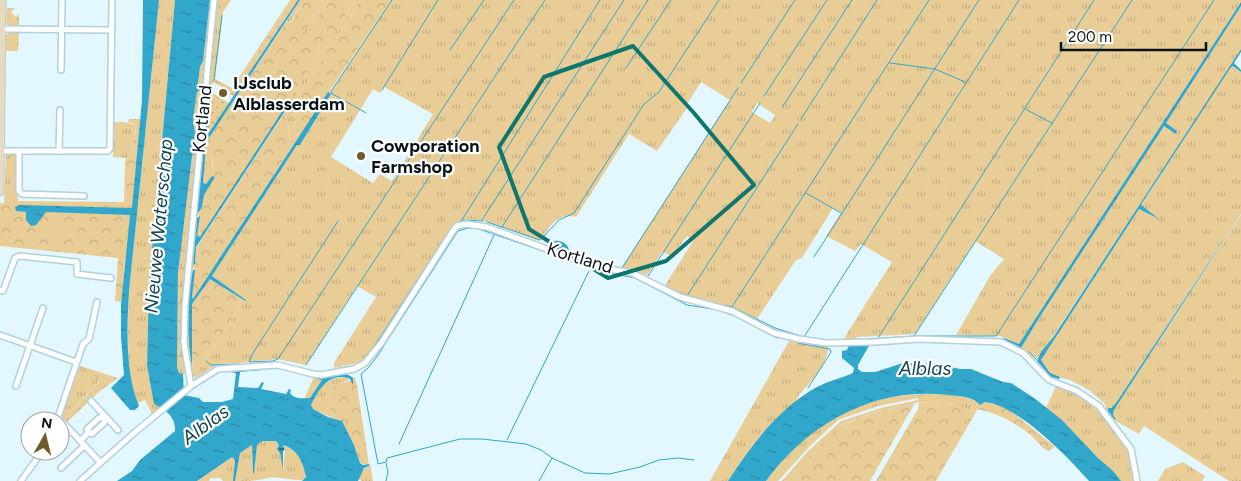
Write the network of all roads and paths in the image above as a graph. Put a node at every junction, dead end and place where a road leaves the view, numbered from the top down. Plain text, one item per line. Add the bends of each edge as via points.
1 (2, 0) edge
2 (62, 0) edge
3 (112, 0) edge
4 (214, 0) edge
5 (1, 29) edge
6 (61, 30) junction
7 (111, 30) junction
8 (1, 57) edge
9 (61, 70) dead end
10 (1, 84) edge
11 (60, 110) dead end
12 (1, 117) edge
13 (1, 151) edge
14 (19, 151) junction
15 (59, 151) junction
16 (0, 192) edge
17 (84, 196) dead end
18 (111, 278) dead end
19 (0, 290) edge
20 (97, 302) dead end
21 (43, 308) dead end
22 (0, 335) edge
23 (30, 346) junction
24 (76, 362) junction
25 (16, 386) dead end
26 (191, 386) junction
27 (91, 401) dead end
28 (106, 417) junction
29 (118, 430) dead end
30 (82, 443) junction
31 (35, 461) edge
32 (100, 462) junction
33 (61, 468) dead end
34 (22, 481) edge
35 (80, 481) edge
36 (1137, 481) edge

1 - 5 street
2 - 6 street
3 - 7 street
4 - 26 street, Kortland via 185,305 184,343
5 - 6 street
5 - 8 street
6 - 7 street
6 - 9 street
7 - 15 street via 110,148 108,151
8 - 10 street
10 - 12 street
11 - 15 street
12 - 13 street
13 - 14 street
13 - 16 street
14 - 15 street
14 - 17 street via 19,191 22,194
18 - 19 street via 77,274 77,262 20,256 16,258 3,291
20 - 24 street via 89,339 83,344
21 - 23 street
22 - 23 street
23 - 24 street
23 - 25 street
24 - 30 street via 58,417
26 - 32 street, Kortland
26 - 36 street, Kortland via 218,369 278,365 321,375 360,366 382,342 452,231 458,226 472,224 497,230 593,266 632,273 680,298 732,311 784,336 826,343 919,338 1001,342 1023,353 1049,380 1077,390 1099,406 1131,449
27 - 28 street
28 - 29 street
28 - 30 street via 104,423 92,434 89,432
30 - 32 street
30 - 33 street
31 - 34 street
32 - 35 street

